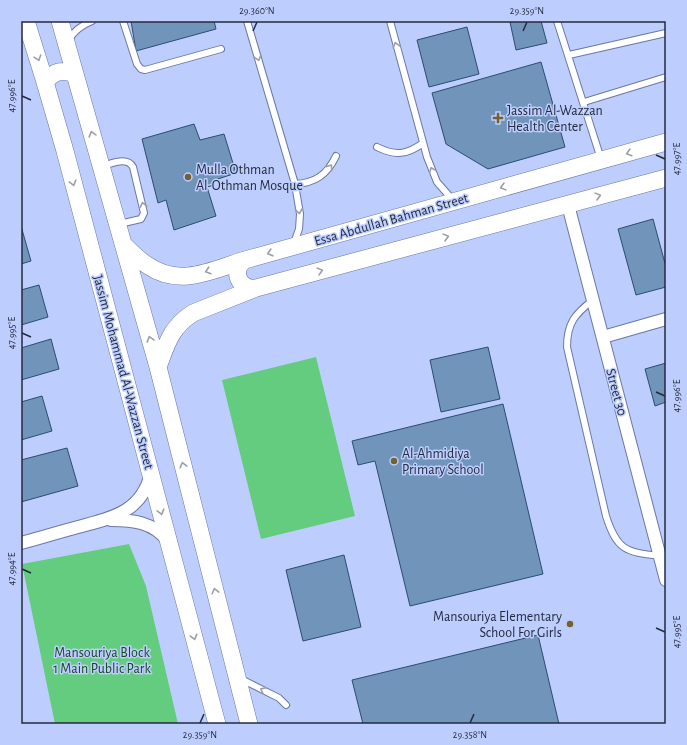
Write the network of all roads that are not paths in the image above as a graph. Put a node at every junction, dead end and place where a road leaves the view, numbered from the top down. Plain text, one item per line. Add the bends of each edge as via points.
1 (60, 21) edge
2 (90, 21) edge
3 (123, 21) edge
4 (247, 21) edge
5 (390, 21) edge
6 (557, 21) edge
7 (24, 22) edge
8 (666, 33) edge
9 (67, 43) junction
10 (221, 50) dead end
11 (569, 55) junction
12 (75, 74) junction
13 (666, 77) edge
14 (45, 82) junction
15 (584, 102) junction
16 (666, 142) edge
17 (423, 143) junction
18 (377, 147) dead end
19 (336, 156) dead end
20 (602, 160) junction
21 (101, 166) junction
22 (666, 178) edge
23 (295, 184) junction
24 (455, 202) junction
25 (568, 205) junction
26 (118, 224) junction
27 (124, 245) junction
28 (293, 246) junction
29 (246, 260) junction
30 (256, 288) junction
31 (593, 300) junction
32 (666, 319) edge
33 (603, 337) junction
34 (158, 367) junction
35 (151, 473) junction
36 (108, 520) junction
37 (169, 542) junction
38 (21, 543) edge
39 (660, 556) junction
40 (666, 580) edge
41 (237, 677) junction
42 (286, 705) dead end
43 (217, 724) edge
44 (249, 724) edge

1 - 9 street
2 - 9 lane via 78,28
3 - 10 lane via 141,69
4 -> 23 lane
17 -> 5 lane
6 - 11 lane
7 -> 14 street, Jassim Mohammad Al-Wazzan Street
8 - 11 lane
9 - 12 street
11 - 15 lane
12 - 14 street via 59,71
21 -> 12 street
13 - 15 lane
14 -> 35 street, Jassim Mohammad Al-Wazzan Street
15 - 20 lane
16 -> 20 street, Essa Abdullah Bahman Street
17 - 18 lane via 410,151 395,154
24 -> 17 lane via 437,182
23 -> 19 lane via 304,184 320,177 327,172
20 -> 24 street, Essa Abdullah Bahman Street
21 - 26 street
26 -> 21 lane via 141,219 144,213 133,167 126,161
25 -> 22 street
23 -> 28 lane via 300,214
24 - 28 street, Essa Abdullah Bahman Street
30 -> 25 street
25 - 31 street, Street 30
26 - 27 street
29 -> 27 street, Essa Abdullah Bahman Street via 194,276 174,276 146,265
34 -> 27 street
28 -> 29 street, Essa Abdullah Bahman Street
29 - 30 street via 238,269 238,278 244,286
30 - 34 street via 184,319 170,336
31 - 33 street, Street 30
31 - 39 lane via 575,317 568,332 567,347 606,516 614,538 620,546 633,552
32 - 33 street
33 - 39 street, Street 30
41 -> 34 street
35 - 36 street via 141,496 123,512
35 -> 37 street, Jassim Mohammad Al-Wazzan Street
36 - 37 street via 143,523 156,529
36 - 38 street
37 -> 43 street, Jassim Mohammad Al-Wazzan Street
39 - 40 street, Street 30
42 -> 41 lane via 279,698
41 - 44 street

